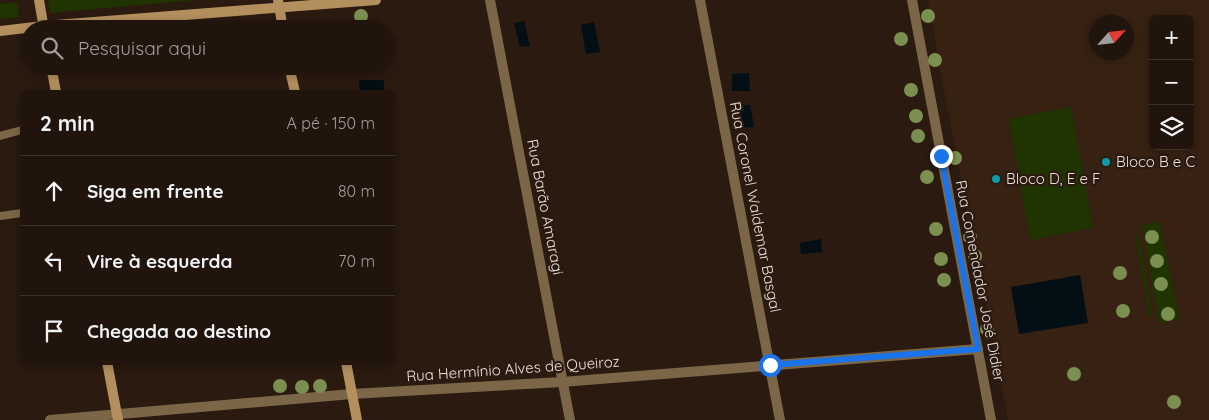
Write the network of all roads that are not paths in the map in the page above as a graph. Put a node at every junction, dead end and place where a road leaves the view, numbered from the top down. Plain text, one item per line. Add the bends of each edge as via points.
1 (38, 0) edge
2 (376, 0) edge
3 (490, 0) edge
4 (700, 0) edge
5 (912, 0) edge
6 (278, 4) edge
7 (42, 20) edge
8 (122, 20) edge
9 (281, 20) edge
10 (20, 30) edge
11 (0, 31) edge
12 (53, 75) edge
13 (291, 75) edge
14 (56, 90) edge
15 (294, 90) edge
16 (20, 131) edge
17 (0, 136) edge
18 (20, 213) edge
19 (0, 216) edge
20 (978, 349) junction
21 (108, 365) edge
22 (347, 365) edge
23 (770, 365) junction
24 (562, 382) junction
25 (352, 394) junction
26 (117, 417) edge
27 (50, 420) edge
28 (358, 420) edge
29 (570, 420) edge
30 (780, 420) edge
31 (991, 420) edge

1 - 7 main road
2 - 6 main road
3 - 24 street, Rua Barão Amaragi
4 - 23 street, Rua Coronel Waldemar Basgal
5 - 20 street, Rua Comendador José Didier
6 - 8 main road
6 - 9 main road
10 - 11 main road
12 - 14 main road
13 - 15 main road
16 - 17 lane
18 - 19 lane
20 - 23 street, Rua Hermínio Alves de Queiroz
20 - 31 street, Rua Comendador José Didier
21 - 26 main road
22 - 25 main road
23 - 24 street, Rua Hermínio Alves de Queiroz
23 - 30 street, Rua Coronel Waldemar Basgal
24 - 25 street, Rua Hermínio Alves de Queiroz
24 - 29 street, Rua Barão Amaragi
25 - 26 street, Rua Hermínio Alves de Queiroz
25 - 28 main road
26 - 27 street, Rua Hermínio Alves de Queiroz

